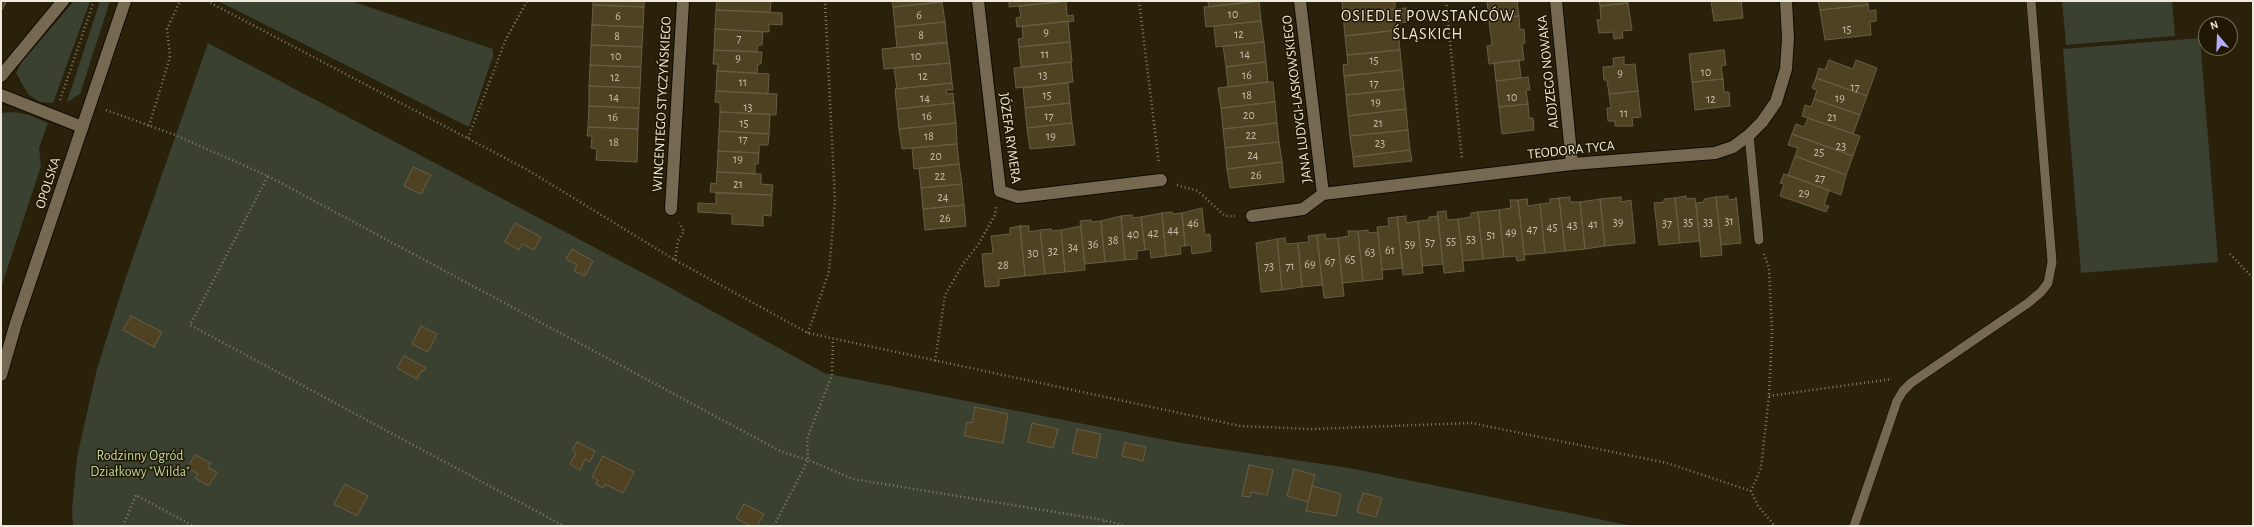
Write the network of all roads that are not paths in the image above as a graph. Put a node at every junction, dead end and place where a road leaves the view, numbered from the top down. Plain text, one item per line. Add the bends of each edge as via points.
1 (63, 1) edge
2 (125, 1) edge
3 (682, 1) edge
4 (978, 1) edge
5 (1300, 1) edge
6 (1556, 1) edge
7 (1786, 1) edge
8 (2031, 1) edge
9 (1, 76) edge
10 (1, 95) edge
11 (82, 127) junction
12 (1749, 135) junction
13 (1572, 164) junction
14 (1161, 180) road end
15 (1323, 194) junction
16 (671, 209) road end
17 (1252, 216) road end
18 (1759, 240) road end
19 (1, 375) edge
20 (1854, 526) edge

1 - 9 street
2 - 11 street, OPOLSKA
3 - 16 street, WINCENTEGO STYCZYŃSKIEGO
4 - 14 street, JÓZEFA RYMERA via 1000,191 1018,197
5 - 15 street, JANA LUDYGI-LASKOWSKIEGO
6 - 13 street, ALOJZEGO NOWAKA
7 - 12 street, TEODORA TYCA via 1786,69 1776,102
8 - 20 lane via 2051,272 2048,283 2028,303 1903,391 1897,401
10 - 11 street
11 - 19 street, OPOLSKA
12 - 13 street, TEODORA TYCA via 1733,147 1714,153
12 - 18 lane
13 - 15 street, TEODORA TYCA
15 - 17 street via 1304,209

